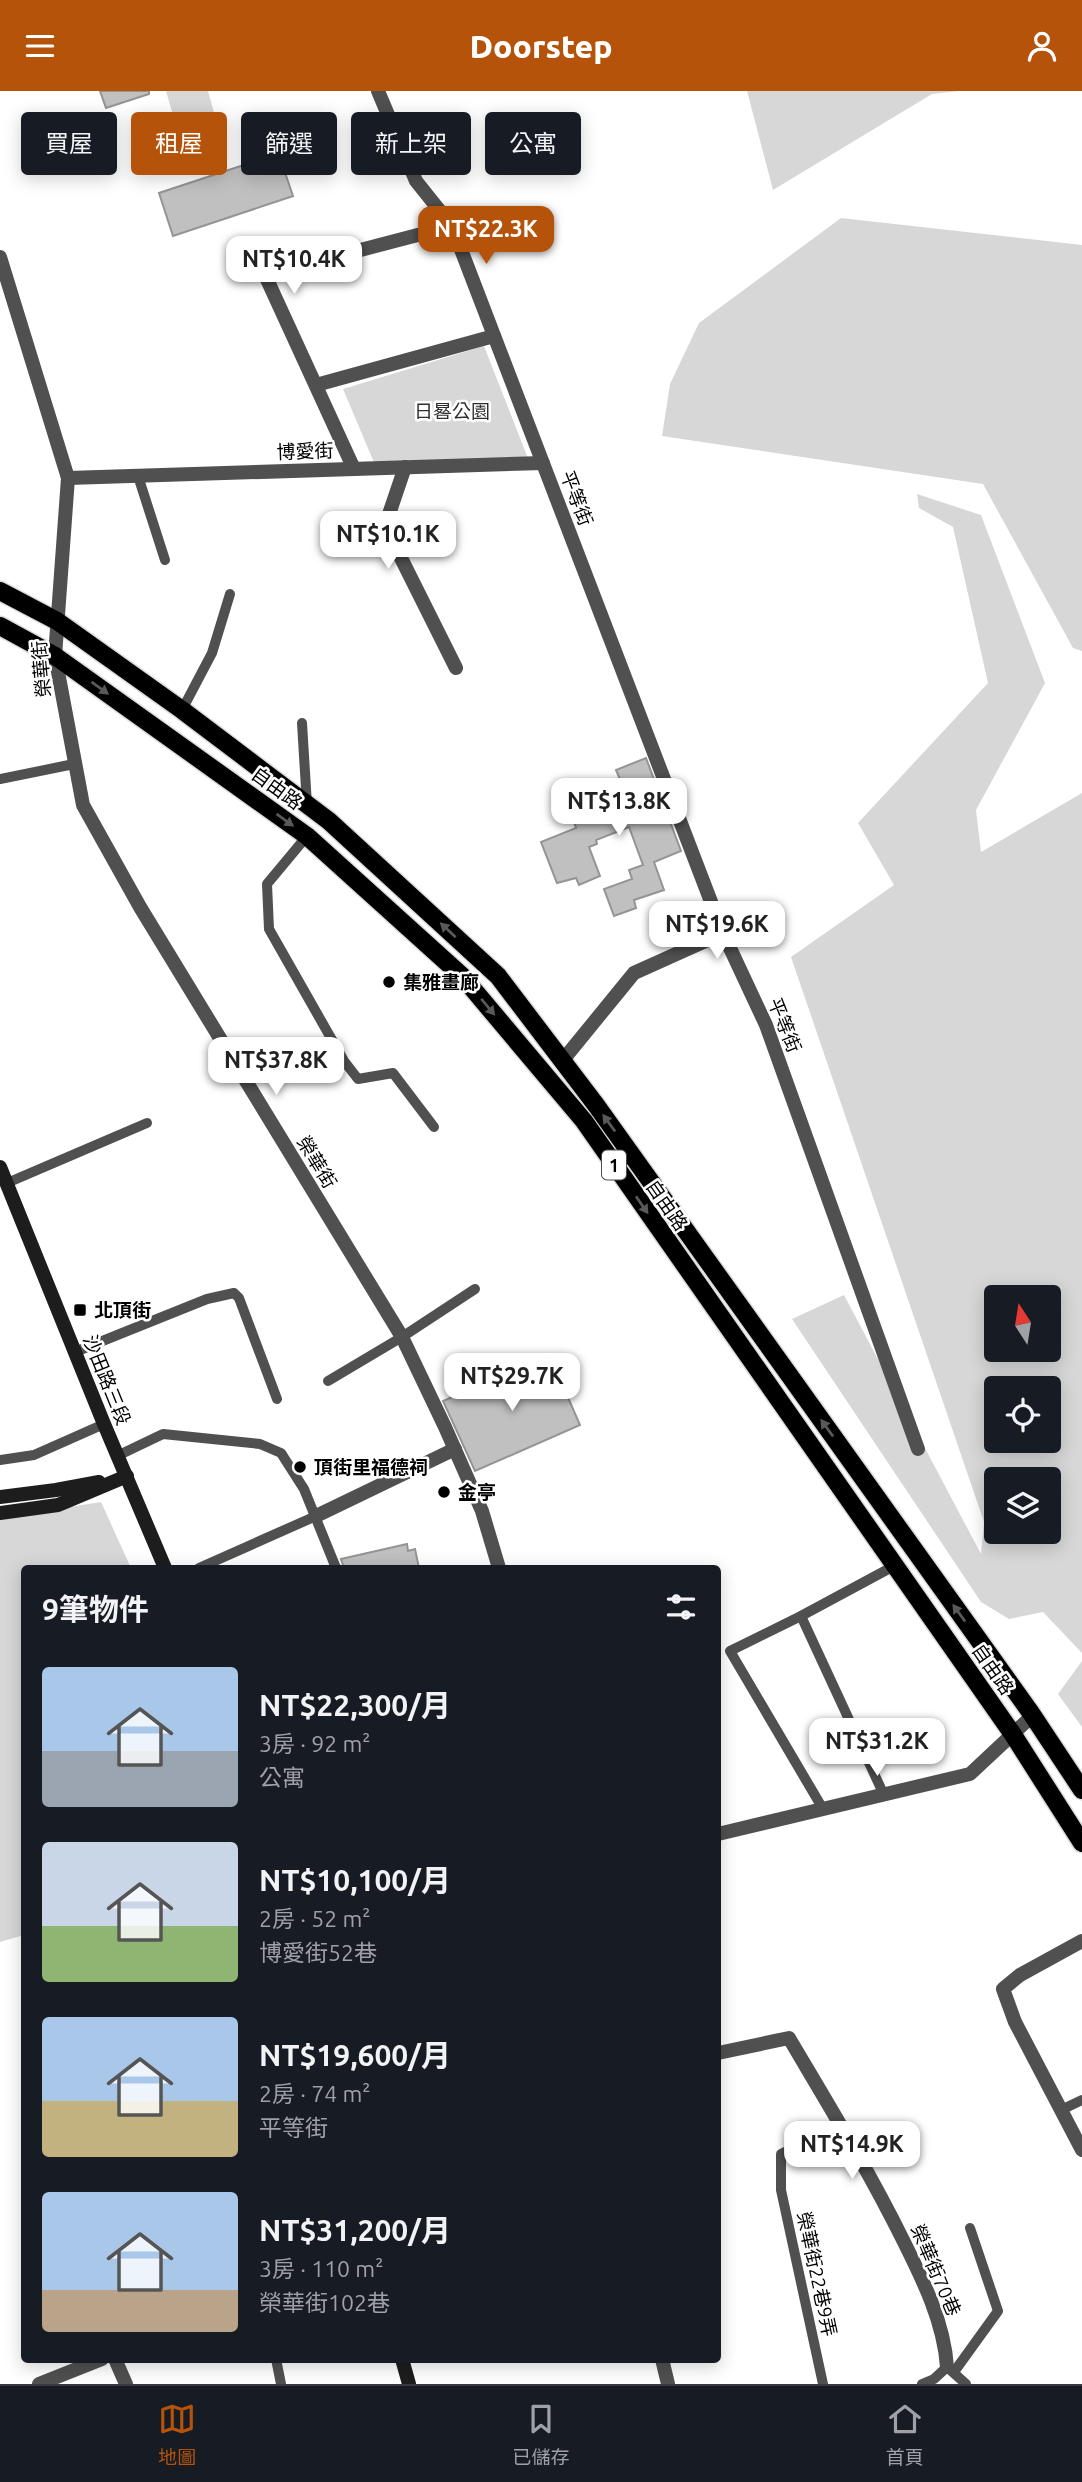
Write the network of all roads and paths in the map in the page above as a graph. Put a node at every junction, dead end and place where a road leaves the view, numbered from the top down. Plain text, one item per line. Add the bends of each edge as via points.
1 (378, 91) edge
2 (452, 226) junction
3 (0, 257) edge
4 (3, 278) edge
5 (494, 336) junction
6 (316, 385) junction
7 (543, 463) junction
8 (405, 467) junction
9 (354, 469) junction
10 (138, 475) junction
11 (68, 478) junction
12 (165, 560) dead end
13 (0, 591) edge
14 (230, 594) dead end
15 (57, 621) junction
16 (0, 626) edge
17 (55, 656) junction
18 (456, 668) dead end
19 (182, 710) junction
20 (302, 723) dead end
21 (74, 764) junction
22 (0, 779) edge
23 (307, 805) junction
24 (307, 836) junction
25 (358, 847) junction
26 (338, 864) junction
27 (723, 933) junction
28 (563, 1060) junction
29 (147, 1123) dead end
30 (434, 1127) dead end
31 (0, 1167) edge
32 (7, 1183) junction
33 (475, 1289) dead end
34 (402, 1337) junction
35 (75, 1352) junction
36 (328, 1381) dead end
37 (277, 1399) dead end
38 (104, 1424) junction
39 (455, 1449) junction
40 (918, 1449) dead end
41 (117, 1455) junction
42 (0, 1460) edge
43 (127, 1476) junction
44 (0, 1497) edge
45 (0, 1513) edge
46 (316, 1516) junction
47 (164, 1565) edge
48 (206, 1565) edge
49 (335, 1565) edge
50 (498, 1565) edge
51 (894, 1566) junction
52 (801, 1616) junction
53 (1032, 1716) junction
54 (1013, 1733) junction
55 (1082, 1790) edge
56 (884, 1795) junction
57 (823, 1809) junction
58 (721, 1833) edge
59 (1082, 1843) edge
60 (1082, 1941) edge
61 (721, 2052) edge
62 (1082, 2100) edge
63 (1061, 2110) junction
64 (841, 2125) junction
65 (1082, 2150) edge
66 (970, 2228) dead end
67 (92, 2363) edge
68 (117, 2363) edge
69 (277, 2363) edge
70 (403, 2363) edge
71 (663, 2363) edge
72 (951, 2369) junction
73 (39, 2384) edge
74 (126, 2384) edge
75 (281, 2384) edge
76 (409, 2384) edge
77 (668, 2384) edge
78 (823, 2384) edge
79 (922, 2384) edge
80 (966, 2384) edge

1 - 2 street, 平等街 via 416,181
2 - 5 street, 平等街
2 - 6 street via 265,275
3 - 4 street
4 - 11 street
5 - 6 street
5 - 7 street, 平等街
6 - 9 street
7 - 8 street, 博愛街
7 - 27 street, 平等街
8 - 9 street, 博愛街
8 - 18 street via 385,526
9 - 10 street, 博愛街
10 - 11 street, 博愛街
10 - 12 lane
11 - 15 street, 榮華街
13 - 15 main road, 自由路 / 1
14 - 19 lane via 212,653
15 - 17 street, 榮華街
15 - 19 main road, 自由路 / 1
16 - 17 main road, 自由路 / 1
17 - 21 street, 榮華街
17 -> 24 main road, 自由路 / 1
19 - 23 main road, 自由路 / 1
20 - 23 lane
21 - 22 lane
21 - 34 street, 榮華街 via 83,805 140,907
23 - 25 main road, 自由路 / 1
24 - 26 main road, 自由路 / 1
24 - 30 lane via 267,884 269,929 358,1079 393,1073
25 - 26 main road
28 -> 25 main road, 自由路 / 1 via 498,976
26 -> 51 main road, 自由路 / 1 via 462,976 584,1121
27 - 28 street via 634,973
27 - 40 street, 平等街 via 766,1025
53 -> 28 main road, 自由路 / 1
29 - 32 lane
31 - 32 street, 沙田路三段
32 - 35 street, 沙田路三段
33 - 34 lane
34 - 36 lane
34 - 39 street, 榮華街
35 - 37 lane via 207,1299 234,1293
35 - 38 street, 沙田路三段
38 - 41 street, 沙田路三段
38 - 42 lane via 34,1455
39 - 46 street
39 - 50 street, 榮華街 via 482,1511
41 - 43 street, 沙田路三段
41 - 46 lane via 163,1434 260,1444 281,1453
43 - 44 street
43 - 45 street via 58,1506
43 - 47 street, 沙田路三段
46 - 48 lane
46 - 49 lane
51 - 52 lane
51 - 54 main road, 自由路 / 1
52 - 56 lane
52 - 57 lane via 730,1651
53 - 54 street
53 - 55 main road, 自由路 / 1
54 - 56 street via 970,1774
54 - 59 main road, 自由路 / 1
56 - 57 street
57 - 58 street
60 - 63 street via 1003,1989
61 - 64 street, 榮華街70巷 via 789,2038
62 - 63 lane
63 - 65 street
64 - 72 street, 榮華街70巷 via 915,2263
64 - 78 lane, 榮華街22巷9弄 via 781,2154 780,2190
66 - 72 lane via 998,2311
67 - 73 street
68 - 74 street
69 - 75 lane
70 - 76 street
71 - 77 street
72 - 79 lane
72 - 80 lane

